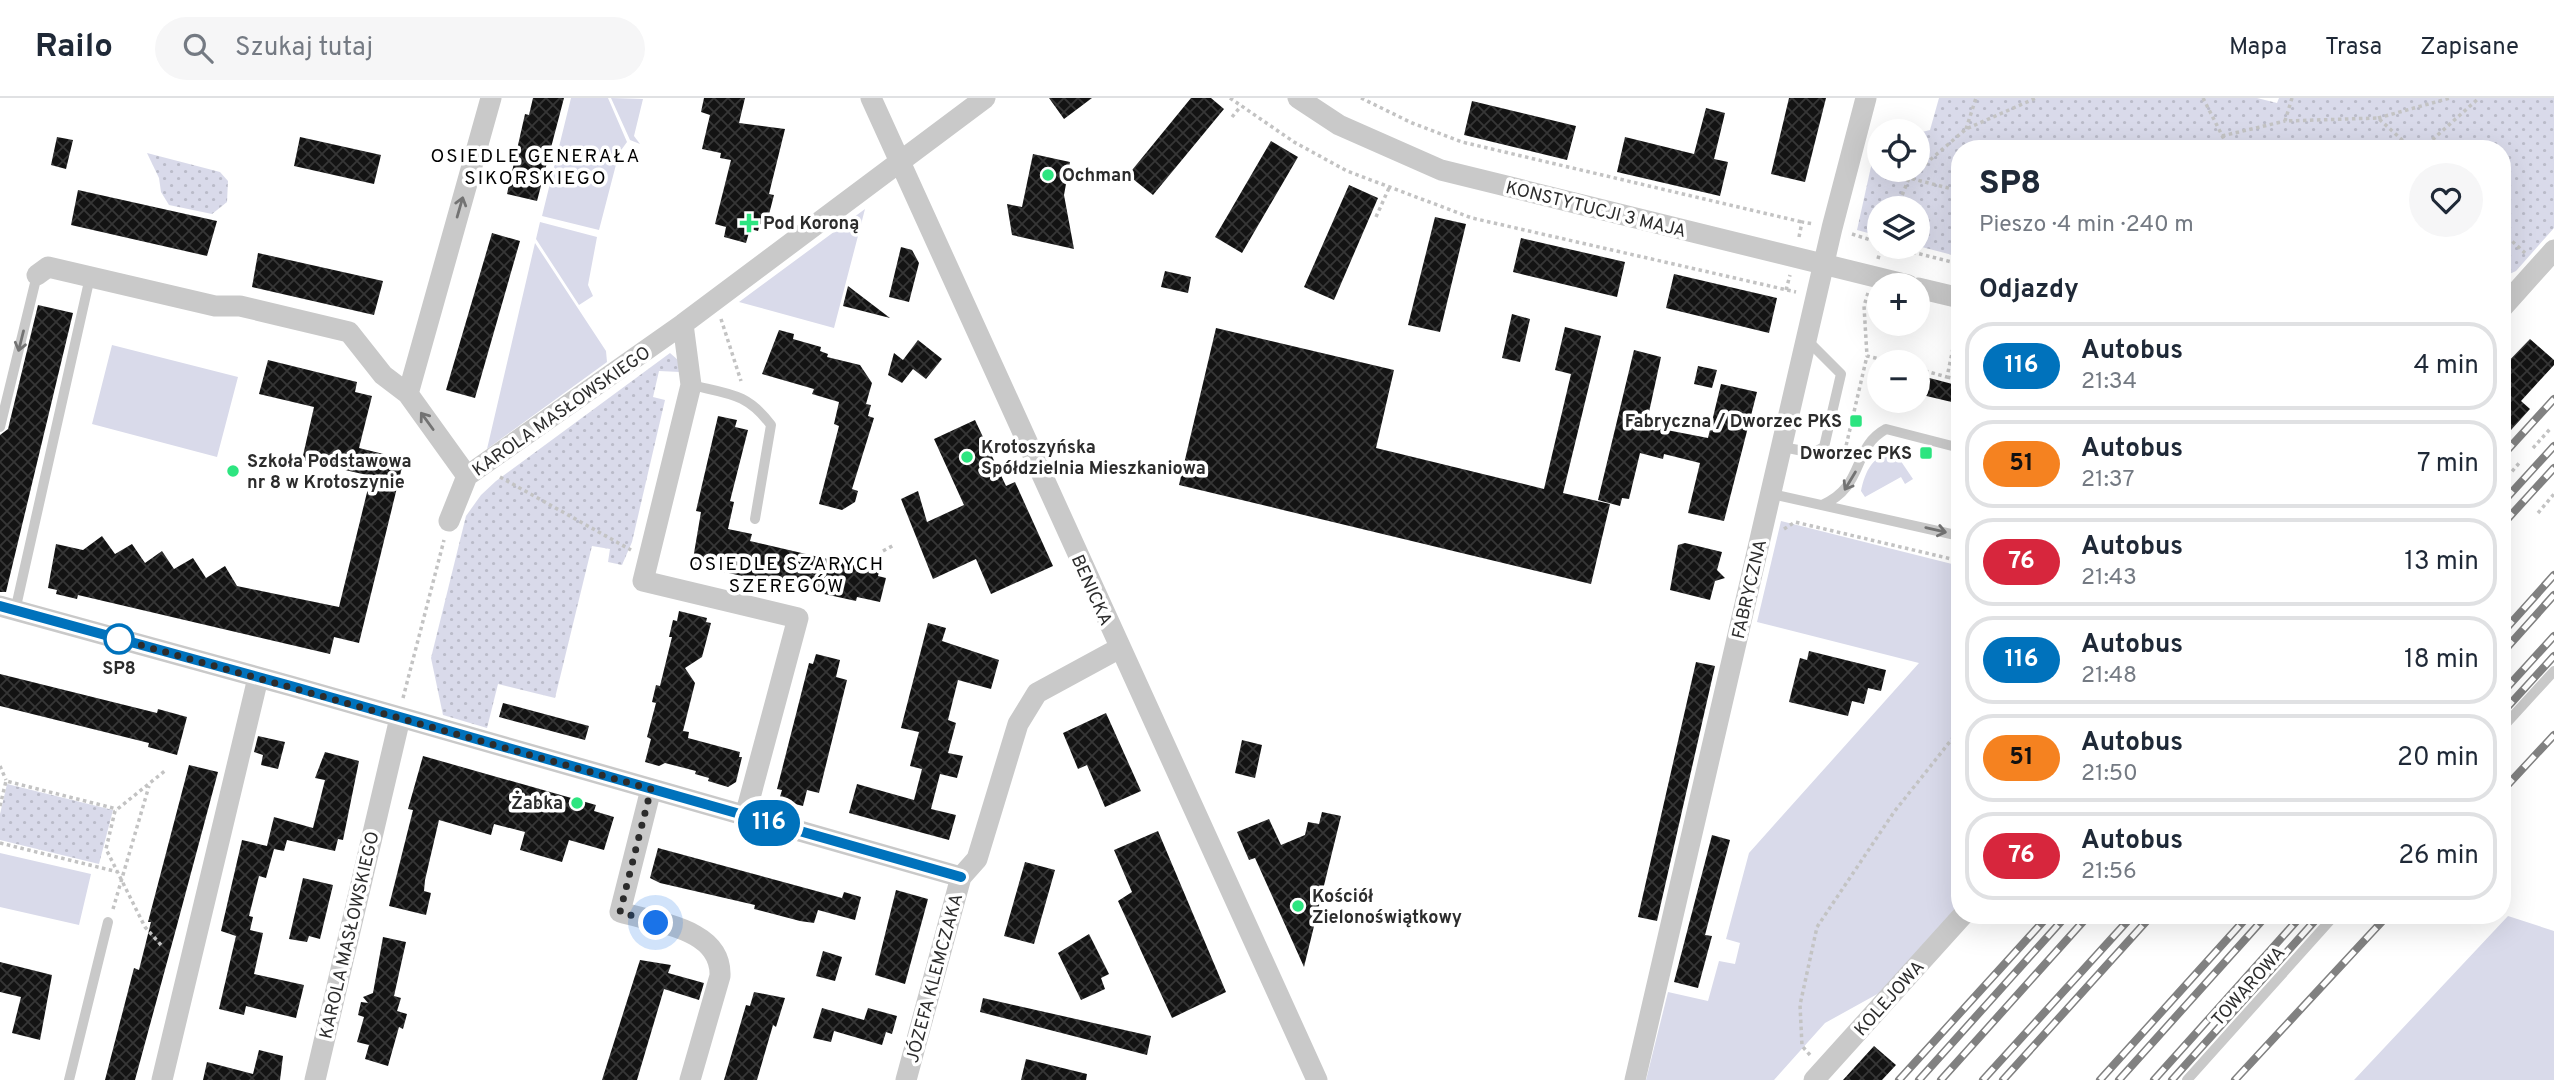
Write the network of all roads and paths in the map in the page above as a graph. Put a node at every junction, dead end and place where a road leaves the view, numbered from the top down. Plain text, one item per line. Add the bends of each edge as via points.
1 (491, 98) edge
2 (871, 98) edge
3 (985, 98) edge
4 (1230, 98) edge
5 (1298, 98) edge
6 (1362, 98) edge
7 (1866, 98) edge
8 (1976, 98) edge
9 (2036, 98) edge
10 (2203, 98) edge
11 (2292, 98) edge
12 (2450, 98) edge
13 (2479, 98) edge
14 (1241, 106) junction
15 (1233, 117) dead end
16 (2378, 118) junction
17 (2286, 121) junction
18 (1966, 129) junction
19 (2222, 136) junction
20 (1953, 140) edge
21 (2224, 140) edge
22 (2402, 140) edge
23 (2432, 140) edge
24 (1951, 142) edge
25 (1930, 160) edge
26 (898, 162) junction
27 (1925, 182) edge
28 (1389, 188) junction
29 (1951, 189) edge
30 (1376, 217) dead end
31 (1802, 222) dead end
32 (2511, 240) edge
33 (2554, 250) edge
34 (1930, 256) edge
35 (1951, 262) edge
36 (1825, 264) junction
37 (2539, 266) junction
38 (37, 275) joint
39 (1867, 275) edge
40 (90, 277) junction
41 (1930, 291) edge
42 (1951, 296) edge
43 (1818, 297) junction
44 (2511, 298) edge
45 (1864, 306) dead end
46 (719, 313) dead end
47 (683, 324) junction
48 (1808, 341) junction
49 (1867, 356) edge
50 (1951, 358) edge
51 (1930, 372) edge
52 (1947, 377) junction
53 (1951, 378) edge
54 (742, 382) dead end
55 (691, 385) junction
56 (408, 394) junction
57 (0, 427) edge
58 (2550, 429) dead end
59 (1951, 446) edge
60 (1783, 447) junction
61 (2533, 447) dead end
62 (2520, 462) dead end
63 (474, 471) junction
64 (2511, 473) edge
65 (1772, 494) junction
66 (2554, 494) edge
67 (1822, 505) junction
68 (2538, 513) dead end
69 (755, 519) dead end
70 (449, 521) joint
71 (1764, 527) junction
72 (1951, 534) edge
73 (894, 545) dead end
74 (883, 551) dead end
75 (649, 559) junction
76 (1951, 559) edge
77 (7, 608) edge
78 (1118, 649) junction
79 (2554, 671) edge
80 (258, 678) junction
81 (400, 718) junction
82 (2511, 719) edge
83 (1951, 740) edge
84 (0, 766) edge
85 (166, 770) dead end
86 (6, 781) junction
87 (149, 784) junction
88 (651, 789) junction
89 (0, 806) edge
90 (117, 809) junction
91 (745, 816) junction
92 (0, 843) edge
93 (118, 872) junction
94 (961, 877) junction
95 (123, 883) junction
96 (108, 922) joint
97 (1955, 924) edge
98 (2327, 924) edge
99 (161, 945) dead end
100 (1819, 1075) edge
101 (69, 1080) edge
102 (162, 1080) edge
103 (315, 1080) edge
104 (690, 1080) edge
105 (906, 1080) edge
106 (1317, 1080) edge
107 (1635, 1080) edge
108 (2187, 1080) edge

56 -> 1 street
2 - 26 street, BENICKA
3 - 26 street, KAROLA MASŁOWSKIEGO
4 - 14 path
5 - 36 street, KONSTYTUCJI 3 MAJA via 1350,131 1441,170
6 - 31 path via 1462,142
7 - 36 street, FABRYCZNA
8 - 18 path
9 - 18 path
10 - 19 path
11 - 17 path
12 - 16 path
13 - 23 path
14 - 15 path
14 - 28 path via 1294,142
16 - 17 path
16 - 22 path
17 - 19 path
18 - 20 path
19 - 21 path
24 - 25 path
26 - 47 street, KAROLA MASŁOWSKIEGO
26 - 78 street, BENICKA
27 - 29 path
28 - 30 path
28 - 43 path via 1472,218
32 - 37 path
33 - 37 street
34 - 35 path
36 - 39 street, KONSTYTUCJI 3 MAJA
36 - 43 street, FABRYCZNA
37 - 44 street
38 - 40 street via 48,267
38 -> 57 lane
40 - 56 street via 349,332 383,375
40 - 77 lane
41 - 42 street
43 - 48 street, FABRYCZNA
45 - 49 path
46 - 54 path
47 - 55 street
47 - 63 street, KAROLA MASŁOWSKIEGO
48 - 60 street, FABRYCZNA
48 - 60 lane via 1842,374 1824,447 1812,453
50 - 52 path
51 - 52 path
52 - 53 path
55 - 69 lane via 741,397 757,406 771,425
55 - 75 street
63 -> 56 street
58 - 61 path
59 -> 67 lane via 1886,429 1866,448 1849,487
60 - 65 street, FABRYCZNA
62 - 64 path
63 - 70 street, KAROLA MASŁOWSKIEGO
63 - 75 path
65 - 67 lane
65 - 71 street, FABRYCZNA
66 - 68 path
67 -> 72 lane
70 - 81 path
71 - 76 path via 1781,531 1795,522
71 - 107 street, FABRYCZNA
73 - 74 path
75 - 91 street via 643,581 798,618
77 - 80 street
78 - 94 street, JÓZEFA KLEMCZAKA via 1037,693 1018,724 977,859
78 - 106 street, BENICKA
79 - 82 lane
80 - 81 street
80 - 102 street
81 - 88 street
81 - 103 street, KAROLA MASŁOWSKIEGO
83 - 100 path via 1894,813 1817,927 1800,1005 1802,1046
84 - 86 path
85 - 87 path
86 - 89 path
86 - 90 path
87 - 90 path
87 - 95 path
88 - 91 street
88 - 104 street via 620,912 702,938 715,949 721,963
90 - 93 path via 106,849
91 - 94 street
92 - 93 path
93 - 95 path
94 - 105 street, JÓZEFA KLEMCZAKA
95 - 96 path
95 - 99 path via 145,927
96 - 101 lane
97 - 100 street, KOLEJOWA
98 - 108 lane, TOWAROWA

